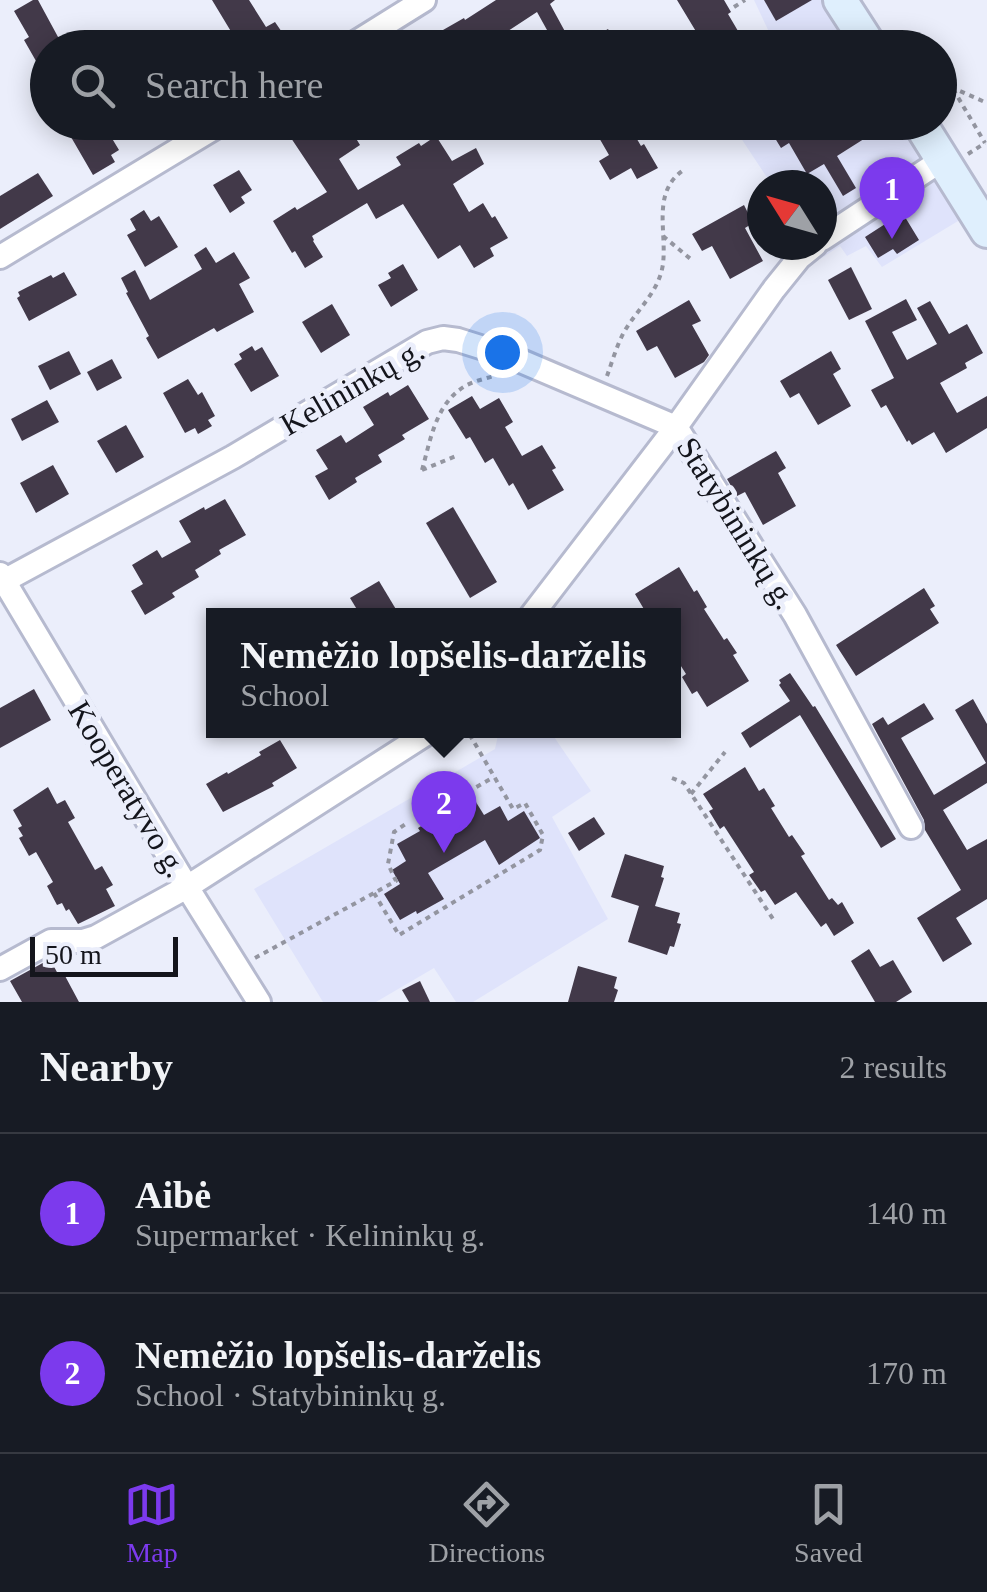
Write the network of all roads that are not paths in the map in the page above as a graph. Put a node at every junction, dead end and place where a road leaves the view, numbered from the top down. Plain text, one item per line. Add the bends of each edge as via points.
1 (424, 0) edge
2 (840, 0) edge
3 (376, 30) edge
4 (859, 30) edge
5 (194, 140) edge
6 (930, 140) edge
7 (942, 160) junction
8 (837, 230) edge
9 (987, 232) edge
10 (0, 257) edge
11 (798, 260) edge
12 (676, 426) junction
13 (1, 580) edge
14 (537, 608) edge
15 (420, 738) edge
16 (911, 828) dead end
17 (186, 888) junction
18 (0, 969) edge
19 (259, 1002) edge

1 - 3 street
2 - 4 main road
5 - 10 street
6 - 7 main road
7 - 8 street
7 - 9 main road
11 - 12 street
12 - 13 street, Kelininkų g. via 517,360 443,338
12 - 14 street, Statybininkų g.
12 - 16 street, Statybininkų g. via 795,615
13 - 17 street, Kooperatyvo g.
15 - 17 street
17 - 18 street via 96,937 51,941
17 - 19 street, Kooperatyvo g.

